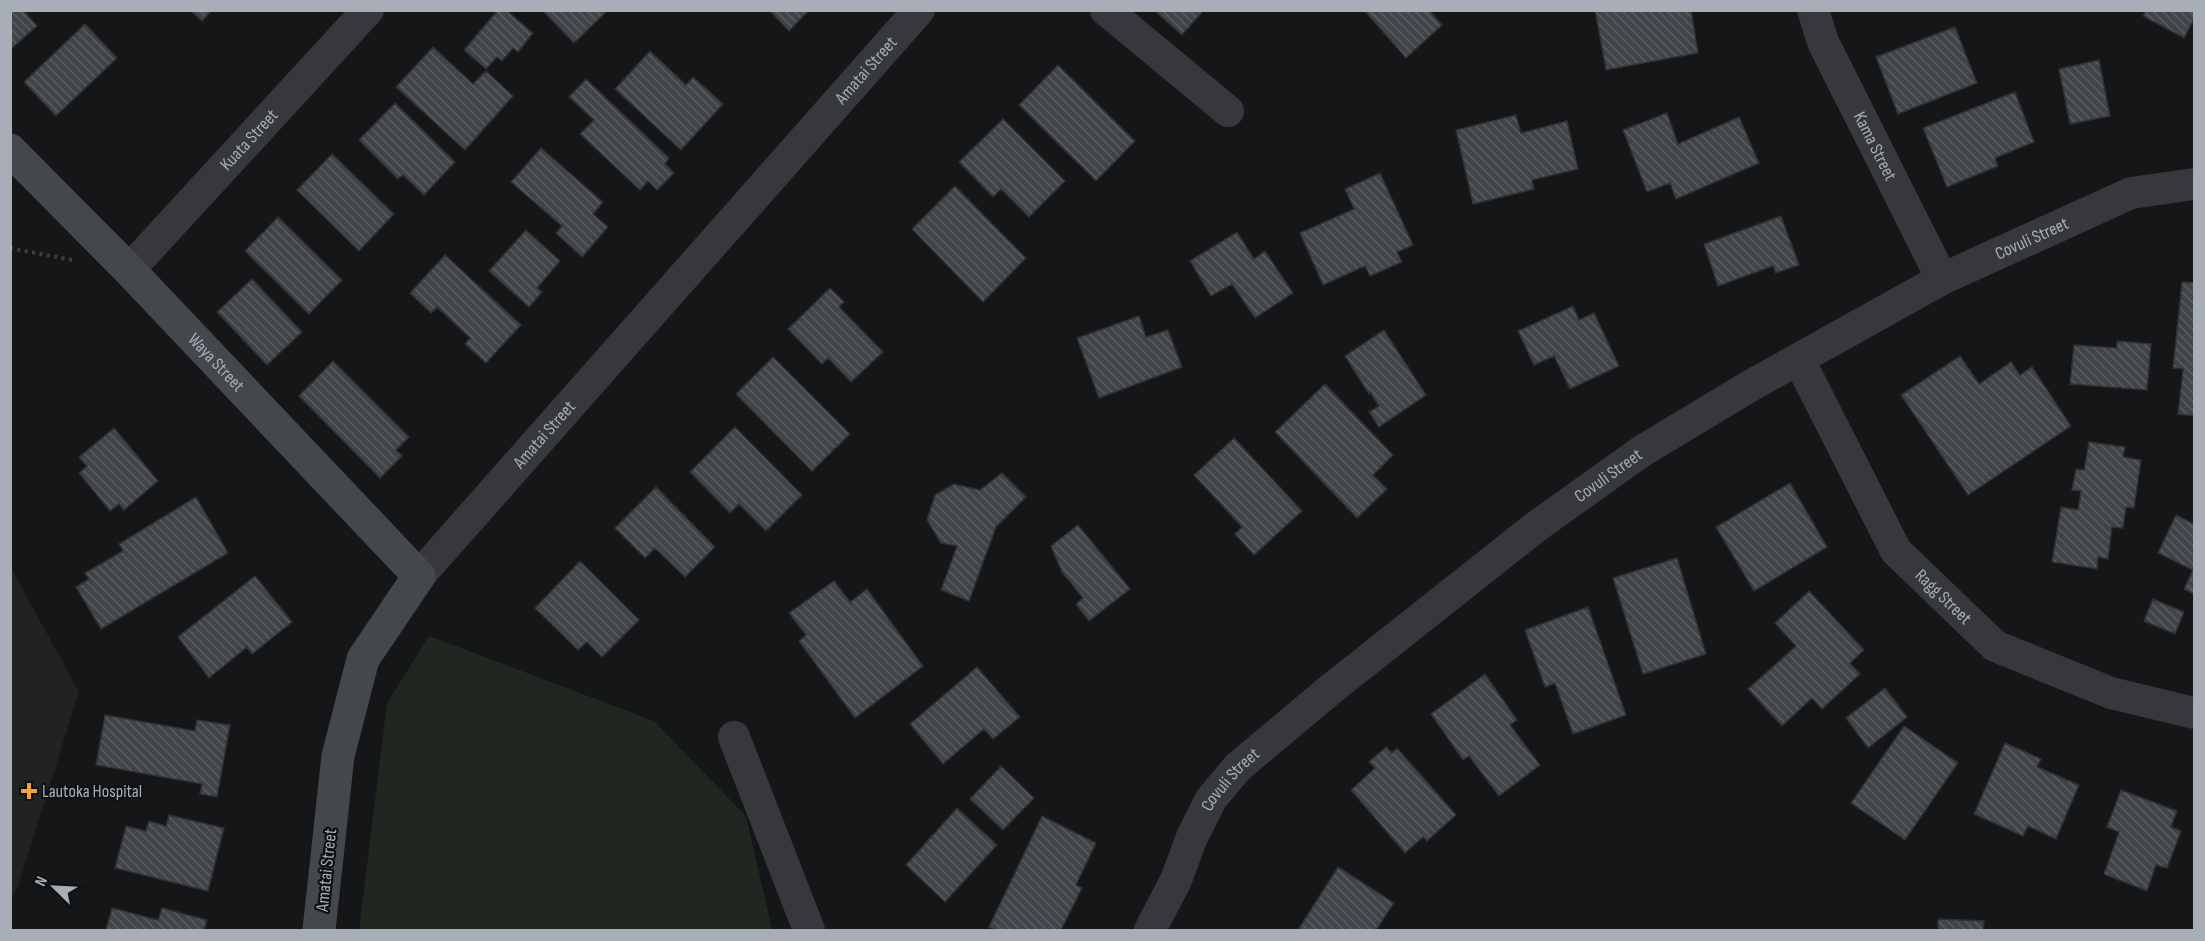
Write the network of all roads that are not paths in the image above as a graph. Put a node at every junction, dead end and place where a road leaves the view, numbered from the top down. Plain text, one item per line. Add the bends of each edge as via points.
1 (368, 10) edge
2 (919, 10) edge
3 (1106, 10) edge
4 (1813, 10) edge
5 (1228, 111) dead end
6 (10, 150) edge
7 (2194, 183) edge
8 (129, 270) junction
9 (1942, 279) junction
10 (1798, 360) junction
11 (419, 576) junction
12 (2194, 713) edge
13 (734, 737) dead end
14 (319, 930) edge
15 (809, 930) edge
16 (1150, 930) edge

1 - 8 street, Kuata Street
2 - 11 street, Amatai Street
3 - 5 street
4 - 9 street, Kama Street via 1823,42
6 - 8 main road, Waya Street
7 - 9 street, Covuli Street via 2131,193
8 - 11 main road, Waya Street
9 - 10 street, Covuli Street
10 - 12 street, Ragg Street via 1896,551 1995,646 2111,693
10 - 16 street, Covuli Street via 1642,451 1538,525 1260,747 1211,799
11 - 14 main road, Amatai Street via 363,659 338,756
13 - 15 street

